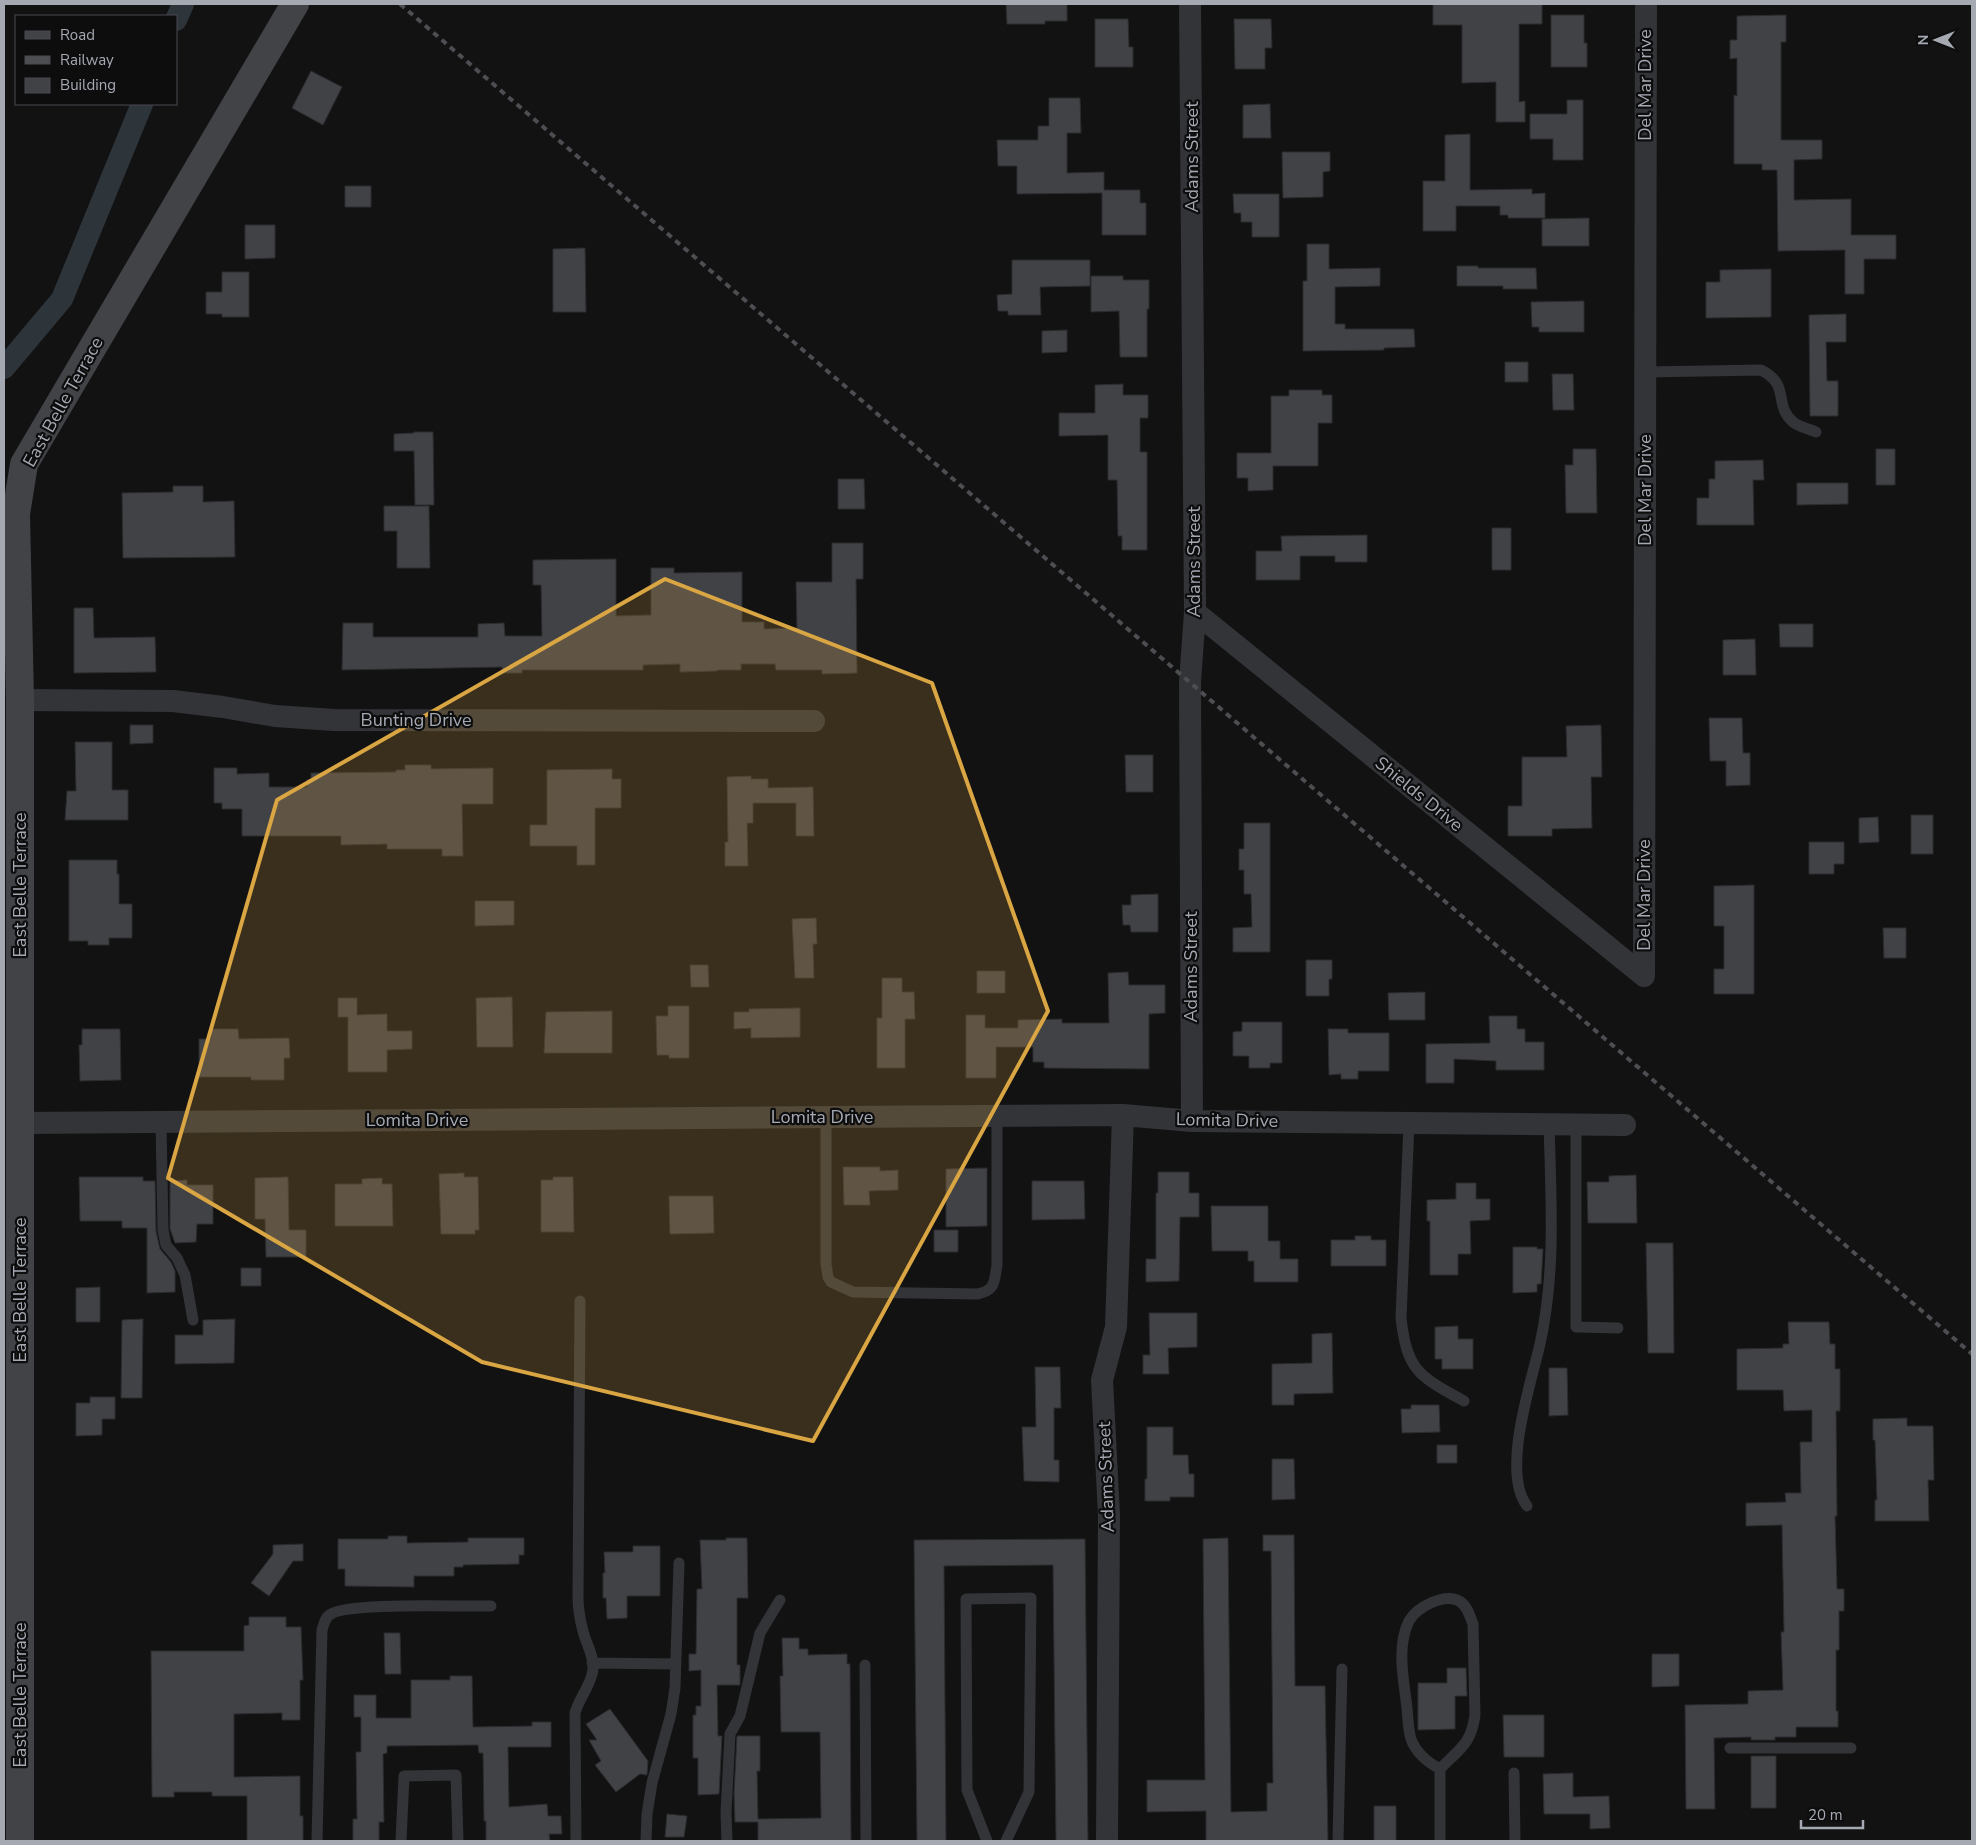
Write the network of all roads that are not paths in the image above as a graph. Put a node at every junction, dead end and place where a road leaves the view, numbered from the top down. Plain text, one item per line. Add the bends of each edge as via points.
1 (295, 4) edge
2 (1190, 4) edge
3 (1646, 4) edge
4 (1645, 372) junction
5 (1816, 432) dead end
6 (1195, 612) junction
7 (20, 700) junction
8 (814, 721) dead end
9 (1644, 976) joint
10 (1123, 1115) junction
11 (997, 1116) junction
12 (826, 1117) junction
13 (1192, 1121) junction
14 (161, 1122) junction
15 (20, 1123) junction
16 (1410, 1123) junction
17 (1550, 1124) junction
18 (1576, 1125) junction
19 (1625, 1125) dead end
20 (580, 1301) dead end
21 (193, 1320) dead end
22 (1618, 1328) dead end
23 (1464, 1401) dead end
24 (1528, 1506) dead end
25 (679, 1564) dead end
26 (780, 1600) dead end
27 (491, 1606) dead end
28 (592, 1663) junction
29 (676, 1664) junction
30 (866, 1665) dead end
31 (1342, 1669) dead end
32 (1730, 1748) dead end
33 (1851, 1748) dead end
34 (1440, 1769) junction
35 (1514, 1772) dead end
36 (20, 1841) edge
37 (317, 1841) edge
38 (401, 1841) edge
39 (458, 1841) edge
40 (576, 1841) edge
41 (646, 1841) edge
42 (727, 1841) edge
43 (866, 1841) edge
44 (987, 1841) edge
45 (1006, 1841) edge
46 (1107, 1841) edge
47 (1338, 1841) edge
48 (1440, 1841) edge
49 (1515, 1841) edge

1 - 7 street, East Belle Terrace via 24,464 16,514
2 - 6 street, Adams Street
3 - 4 street, Del Mar Drive
4 - 5 lane via 1761,370 1778,384 1784,410 1794,423
4 - 9 street, Del Mar Drive
6 - 9 street, Shields Drive
6 - 13 street, Adams Street via 1190,682
7 - 8 street, Bunting Drive via 173,701 275,716 334,720
7 - 15 street, East Belle Terrace via 16,901
10 - 11 street, Lomita Drive
10 - 13 street, Lomita Drive
10 - 46 street, Adams Street via 1116,1327 1102,1380 1109,1515
11 - 12 street, Lomita Drive
11 - 12 lane via 997,1265 994,1285 988,1292 959,1294 852,1292 831,1282 826,1264
12 - 14 street, Lomita Drive
13 - 16 street, Lomita Drive
14 - 15 street, Lomita Drive
14 - 21 lane via 163,1230 166,1245 185,1275
15 - 36 street, East Belle Terrace via 16,1155
16 - 17 street, Lomita Drive
16 - 23 lane via 1401,1318 1404,1344 1413,1364 1428,1381
17 - 18 street, Lomita Drive
17 - 24 lane via 1549,1292 1518,1444 1521,1498
18 - 19 street, Lomita Drive
18 - 22 lane via 1576,1327
20 - 28 lane via 578,1604
25 - 29 lane
26 - 42 lane via 760,1633 740,1716 730,1734
27 - 37 lane via 353,1608 331,1614 325,1620 322,1630
28 - 29 lane
28 - 40 lane via 591,1678 575,1713
29 - 41 lane via 671,1714 652,1783
30 - 43 lane
31 - 47 lane
32 - 33 lane
34 - 34 lane via 1466,1743 1475,1715 1473,1624 1459,1601 1448,1600 1435,1600 1410,1620 1404,1638 1402,1666 1411,1738 1419,1752
34 - 48 lane
35 - 49 lane
38 - 39 lane via 404,1776 456,1774
44 - 45 lane via 967,1790 966,1599 1031,1598 1029,1792

